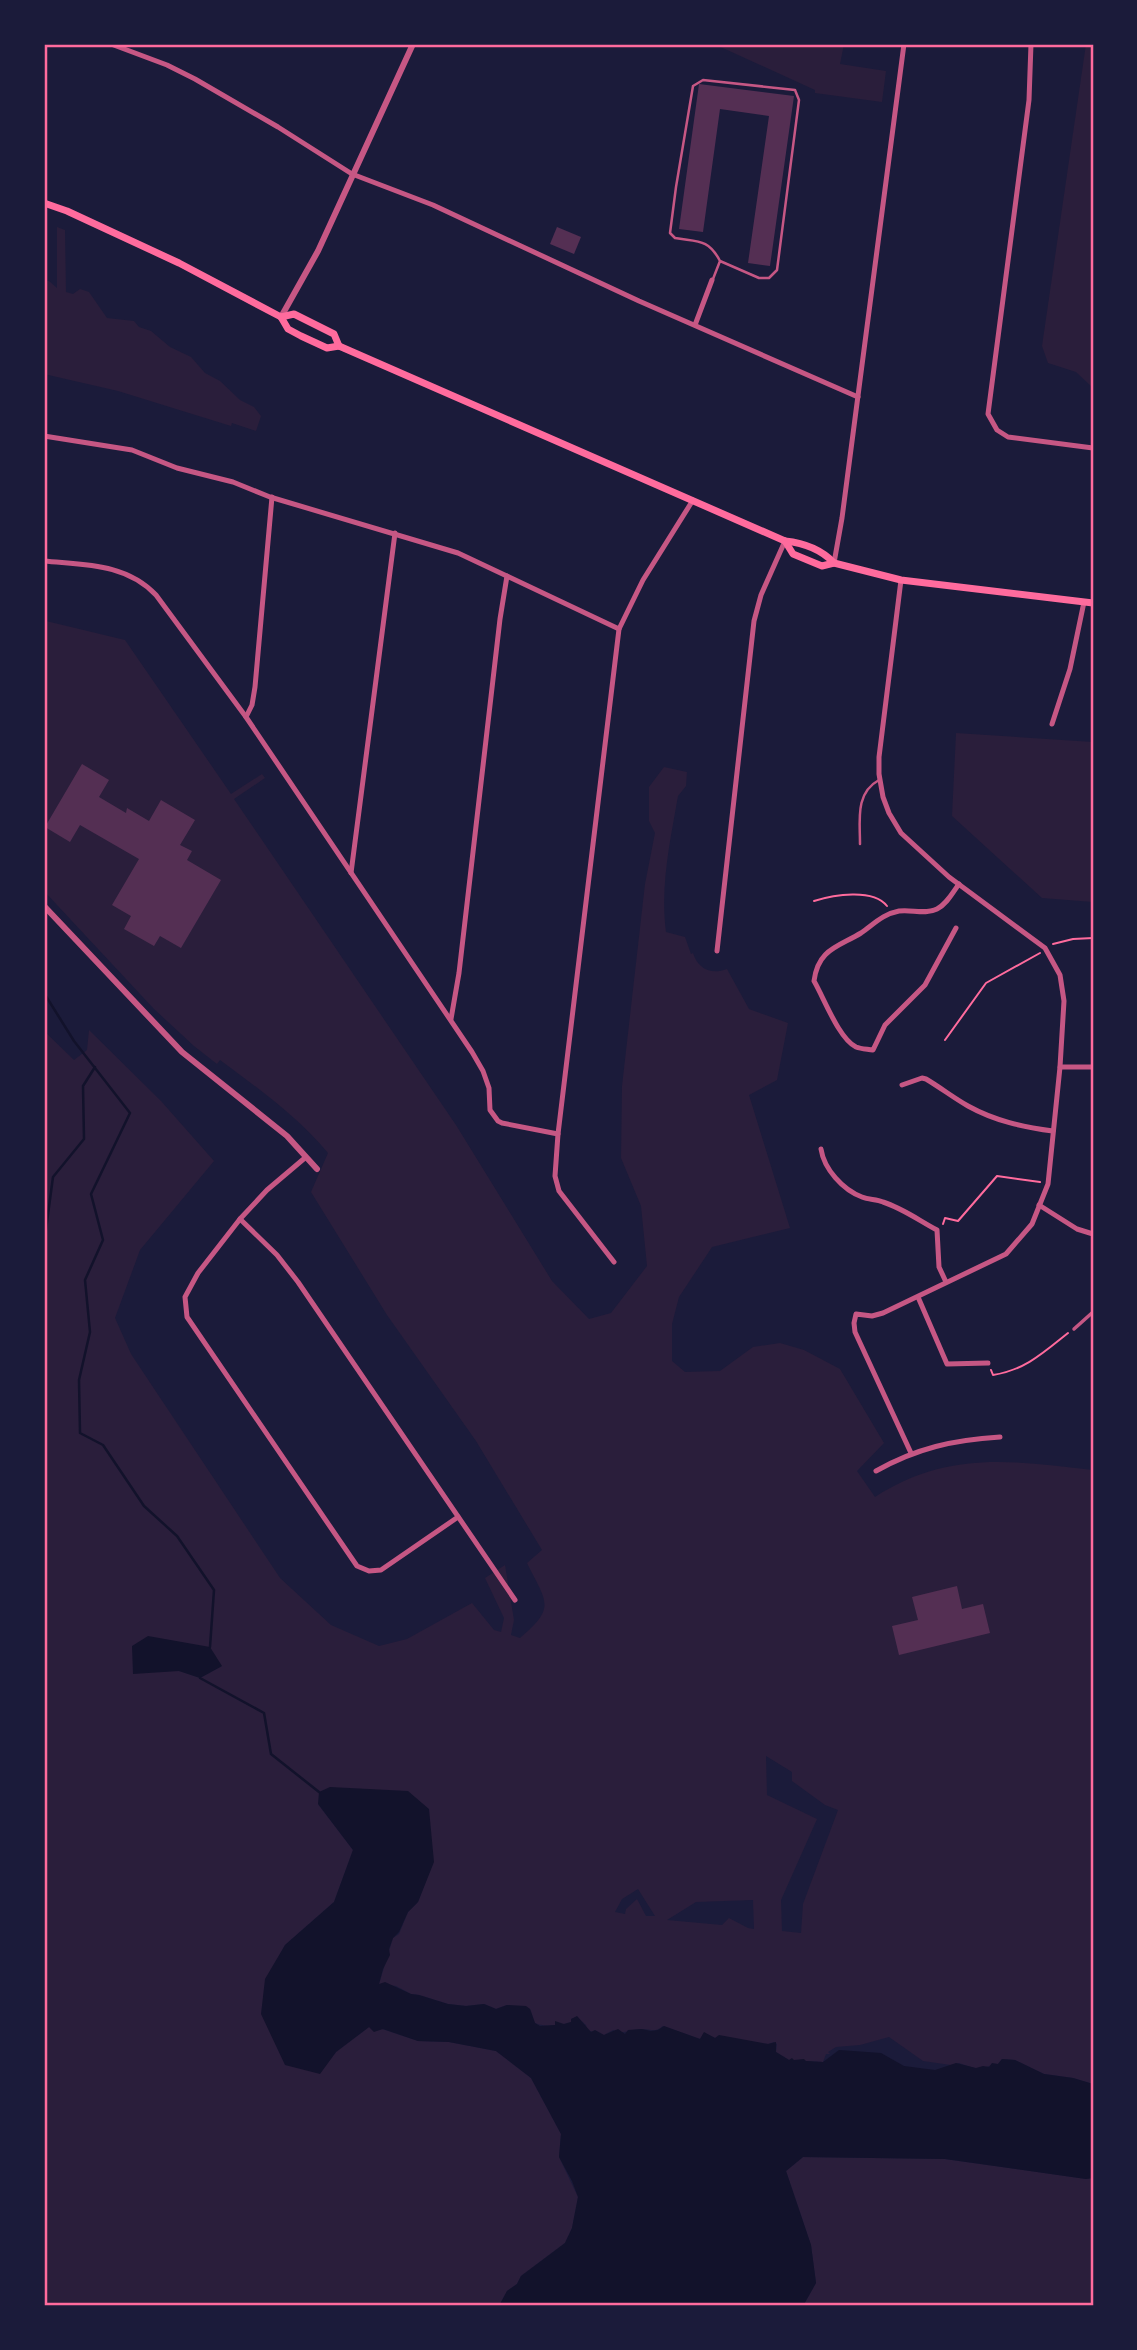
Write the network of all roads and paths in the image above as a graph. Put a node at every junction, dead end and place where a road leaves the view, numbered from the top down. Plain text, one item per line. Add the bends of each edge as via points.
1 (111, 44) edge
2 (413, 44) edge
3 (904, 44) edge
4 (1030, 44) edge
5 (352, 174) junction
6 (44, 202) edge
7 (720, 261) junction
8 (712, 280) joint
9 (282, 317) junction
10 (695, 325) junction
11 (339, 346) junction
12 (858, 397) junction
13 (44, 436) edge
14 (1093, 448) edge
15 (272, 497) junction
16 (693, 500) junction
17 (395, 533) junction
18 (785, 541) junction
19 (44, 561) edge
20 (834, 563) junction
21 (508, 576) junction
22 (901, 580) junction
23 (1084, 602) junction
24 (1093, 603) edge
25 (619, 629) junction
26 (246, 717) junction
27 (1052, 724) dead end
28 (879, 780) junction
29 (860, 844) dead end
30 (351, 873) junction
31 (959, 884) junction
32 (814, 901) dead end
33 (44, 906) edge
34 (892, 913) junction
35 (956, 928) dead end
36 (1093, 938) edge
37 (1045, 948) junction
38 (717, 951) dead end
39 (450, 1019) junction
40 (945, 1040) dead end
41 (1060, 1067) junction
42 (1093, 1067) edge
43 (902, 1085) dead end
44 (1053, 1131) junction
45 (558, 1134) junction
46 (821, 1149) dead end
47 (306, 1157) junction
48 (317, 1169) dead end
49 (1048, 1184) junction
50 (1039, 1205) junction
51 (240, 1219) junction
52 (937, 1230) junction
53 (1093, 1234) edge
54 (614, 1262) dead end
55 (946, 1282) junction
56 (918, 1297) junction
57 (1093, 1312) edge
58 (1074, 1329) joint
59 (988, 1363) joint
60 (1000, 1437) dead end
61 (911, 1453) junction
62 (876, 1471) dead end
63 (458, 1517) junction
64 (515, 1600) dead end

1 - 5 street via 195,79
2 - 5 street
3 - 12 street
4 - 14 street via 1029,100 988,406 991,421 1008,437
5 - 9 street
5 - 10 street via 433,205
6 - 9 main road via 179,263
7 - 7 lane via 706,243 670,233 693,86 704,80 795,90 799,100 777,270 769,278 759,278
7 - 8 lane
8 - 10 street
9 - 11 main road via 288,329 327,348
9 - 11 main road via 294,314 334,334
10 - 12 street
11 - 16 main road
12 - 20 street
13 - 15 street via 132,450
15 - 17 street
15 - 26 street via 255,687
16 - 18 main road
16 - 25 street via 643,580
17 - 21 street via 458,552
17 - 30 street
18 - 20 main road via 825,554
18 - 20 main road via 793,554 822,566
18 - 38 street via 754,621
19 - 26 street via 114,569 145,585
20 - 22 main road
21 - 25 street
21 - 39 street
22 - 23 main road
22 - 28 street
23 - 24 main road
23 - 27 street
25 - 45 street
26 - 30 street
28 - 29 lane via 863,794
28 - 31 street via 901,833
30 - 39 street
31 - 34 street via 935,910
31 - 37 street
32 - 34 path via 834,895 867,895 883,901
33 - 47 street via 181,1052 287,1136
34 - 35 street via 835,945 815,975 840,1030 858,1048 873,1049 885,1025 925,985
36 - 37 path
37 - 40 path via 986,983
37 - 41 street via 1057,967 1063,991
39 - 45 street via 483,1071 489,1107 496,1119
41 - 42 street
41 - 44 street
43 - 44 street via 926,1079 986,1115
44 - 49 street
45 - 54 street via 555,1176 559,1191
46 - 52 street via 835,1176 853,1193 883,1201
47 - 48 street
47 - 51 street
49 - 50 street
49 - 52 path via 997,1176 958,1221 945,1218
50 - 53 street
50 - 55 street via 1032,1224 1006,1254
51 - 63 street via 298,1282
51 - 63 street via 188,1289 185,1312 353,1562 365,1570 381,1570
52 - 55 street via 939,1267
55 - 56 street
56 - 59 street via 947,1364
56 - 61 street via 883,1313 856,1314 854,1322
57 - 58 street
58 - 59 path via 1012,1372 993,1375
60 - 61 street via 949,1442
61 - 62 street
63 - 64 street

